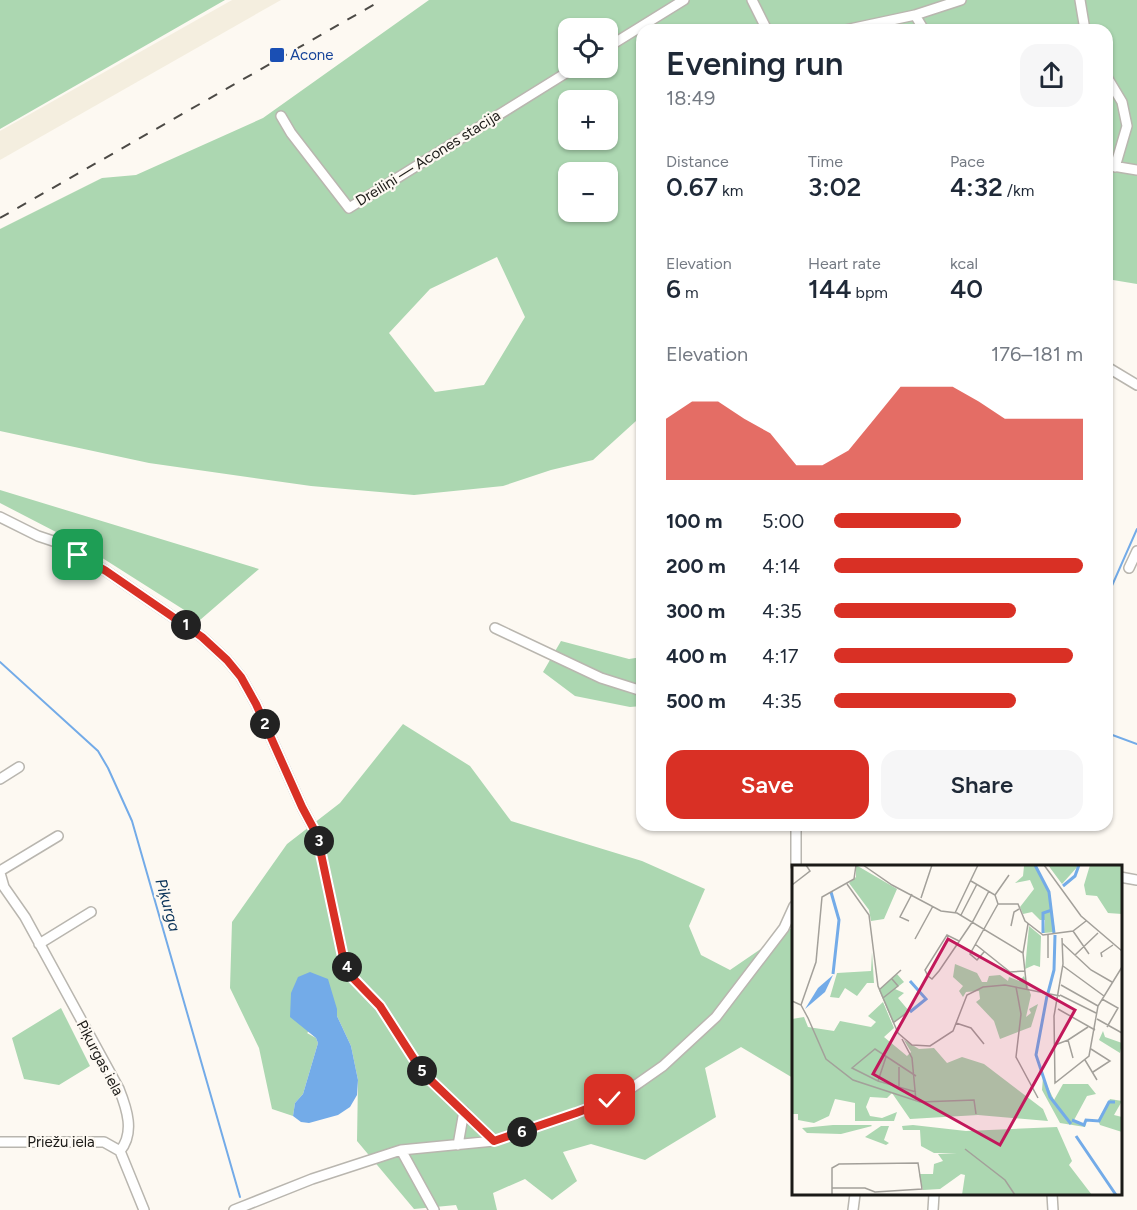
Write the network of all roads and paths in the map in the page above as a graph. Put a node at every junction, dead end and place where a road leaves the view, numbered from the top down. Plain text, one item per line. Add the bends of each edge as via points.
1 (684, 0) edge
2 (752, 0) edge
3 (961, 0) edge
4 (1080, 0) edge
5 (915, 15) junction
6 (645, 24) edge
7 (764, 24) edge
8 (872, 24) edge
9 (920, 24) edge
10 (1083, 24) edge
11 (636, 30) edge
12 (618, 41) edge
13 (558, 78) edge
14 (1113, 87) edge
15 (281, 116) dead end
16 (1113, 161) edge
17 (1113, 166) edge
18 (1137, 170) edge
19 (1113, 371) edge
20 (1137, 385) edge
21 (0, 518) edge
22 (1137, 550) edge
23 (1129, 568) dead end
24 (495, 628) dead end
25 (636, 689) edge
26 (19, 767) dead end
27 (0, 779) edge
28 (796, 831) edge
29 (58, 836) dead end
30 (796, 865) edge
31 (0, 872) edge
32 (1122, 877) edge
33 (1137, 880) edge
34 (2, 888) edge
35 (792, 910) edge
36 (91, 912) dead end
37 (39, 944) junction
38 (464, 1111) junction
39 (494, 1141) junction
40 (0, 1142) edge
41 (458, 1145) junction
42 (401, 1150) junction
43 (120, 1151) junction
44 (855, 1195) edge
45 (934, 1195) edge
46 (1052, 1195) edge
47 (144, 1210) edge
48 (234, 1210) edge
49 (434, 1210) edge
50 (853, 1210) edge
51 (933, 1210) edge
52 (1053, 1210) edge

1 - 6 street
2 - 7 street
3 - 5 street
4 - 10 street
5 - 8 street
5 - 9 street
11 - 12 street
13 - 15 street, Dreiliņi — Acones stacija via 349,208
14 - 16 street via 1122,102 1127,126
17 - 18 street
19 - 20 street
21 - 38 street via 56,542 106,571 202,637 241,677 317,835 343,957 351,976 380,1006 423,1073
22 - 23 street
24 - 25 street via 601,678
26 - 27 street
28 - 30 street
29 - 31 street, Piķurgas iela
31 - 34 street, Piķurgas iela
32 - 33 street
34 - 37 street, Piķurgas iela via 25,917
35 - 39 street via 784,928 727,1003 663,1066 610,1100
36 - 37 street
37 - 43 street, Piķurgas iela via 127,1109 129,1128 126,1144
38 - 39 street
38 - 41 street
39 - 41 street
40 - 43 street, Priežu iela via 104,1142
41 - 42 street
42 - 48 street
42 - 49 street
43 - 47 street
44 - 50 street
45 - 51 street
46 - 52 street

